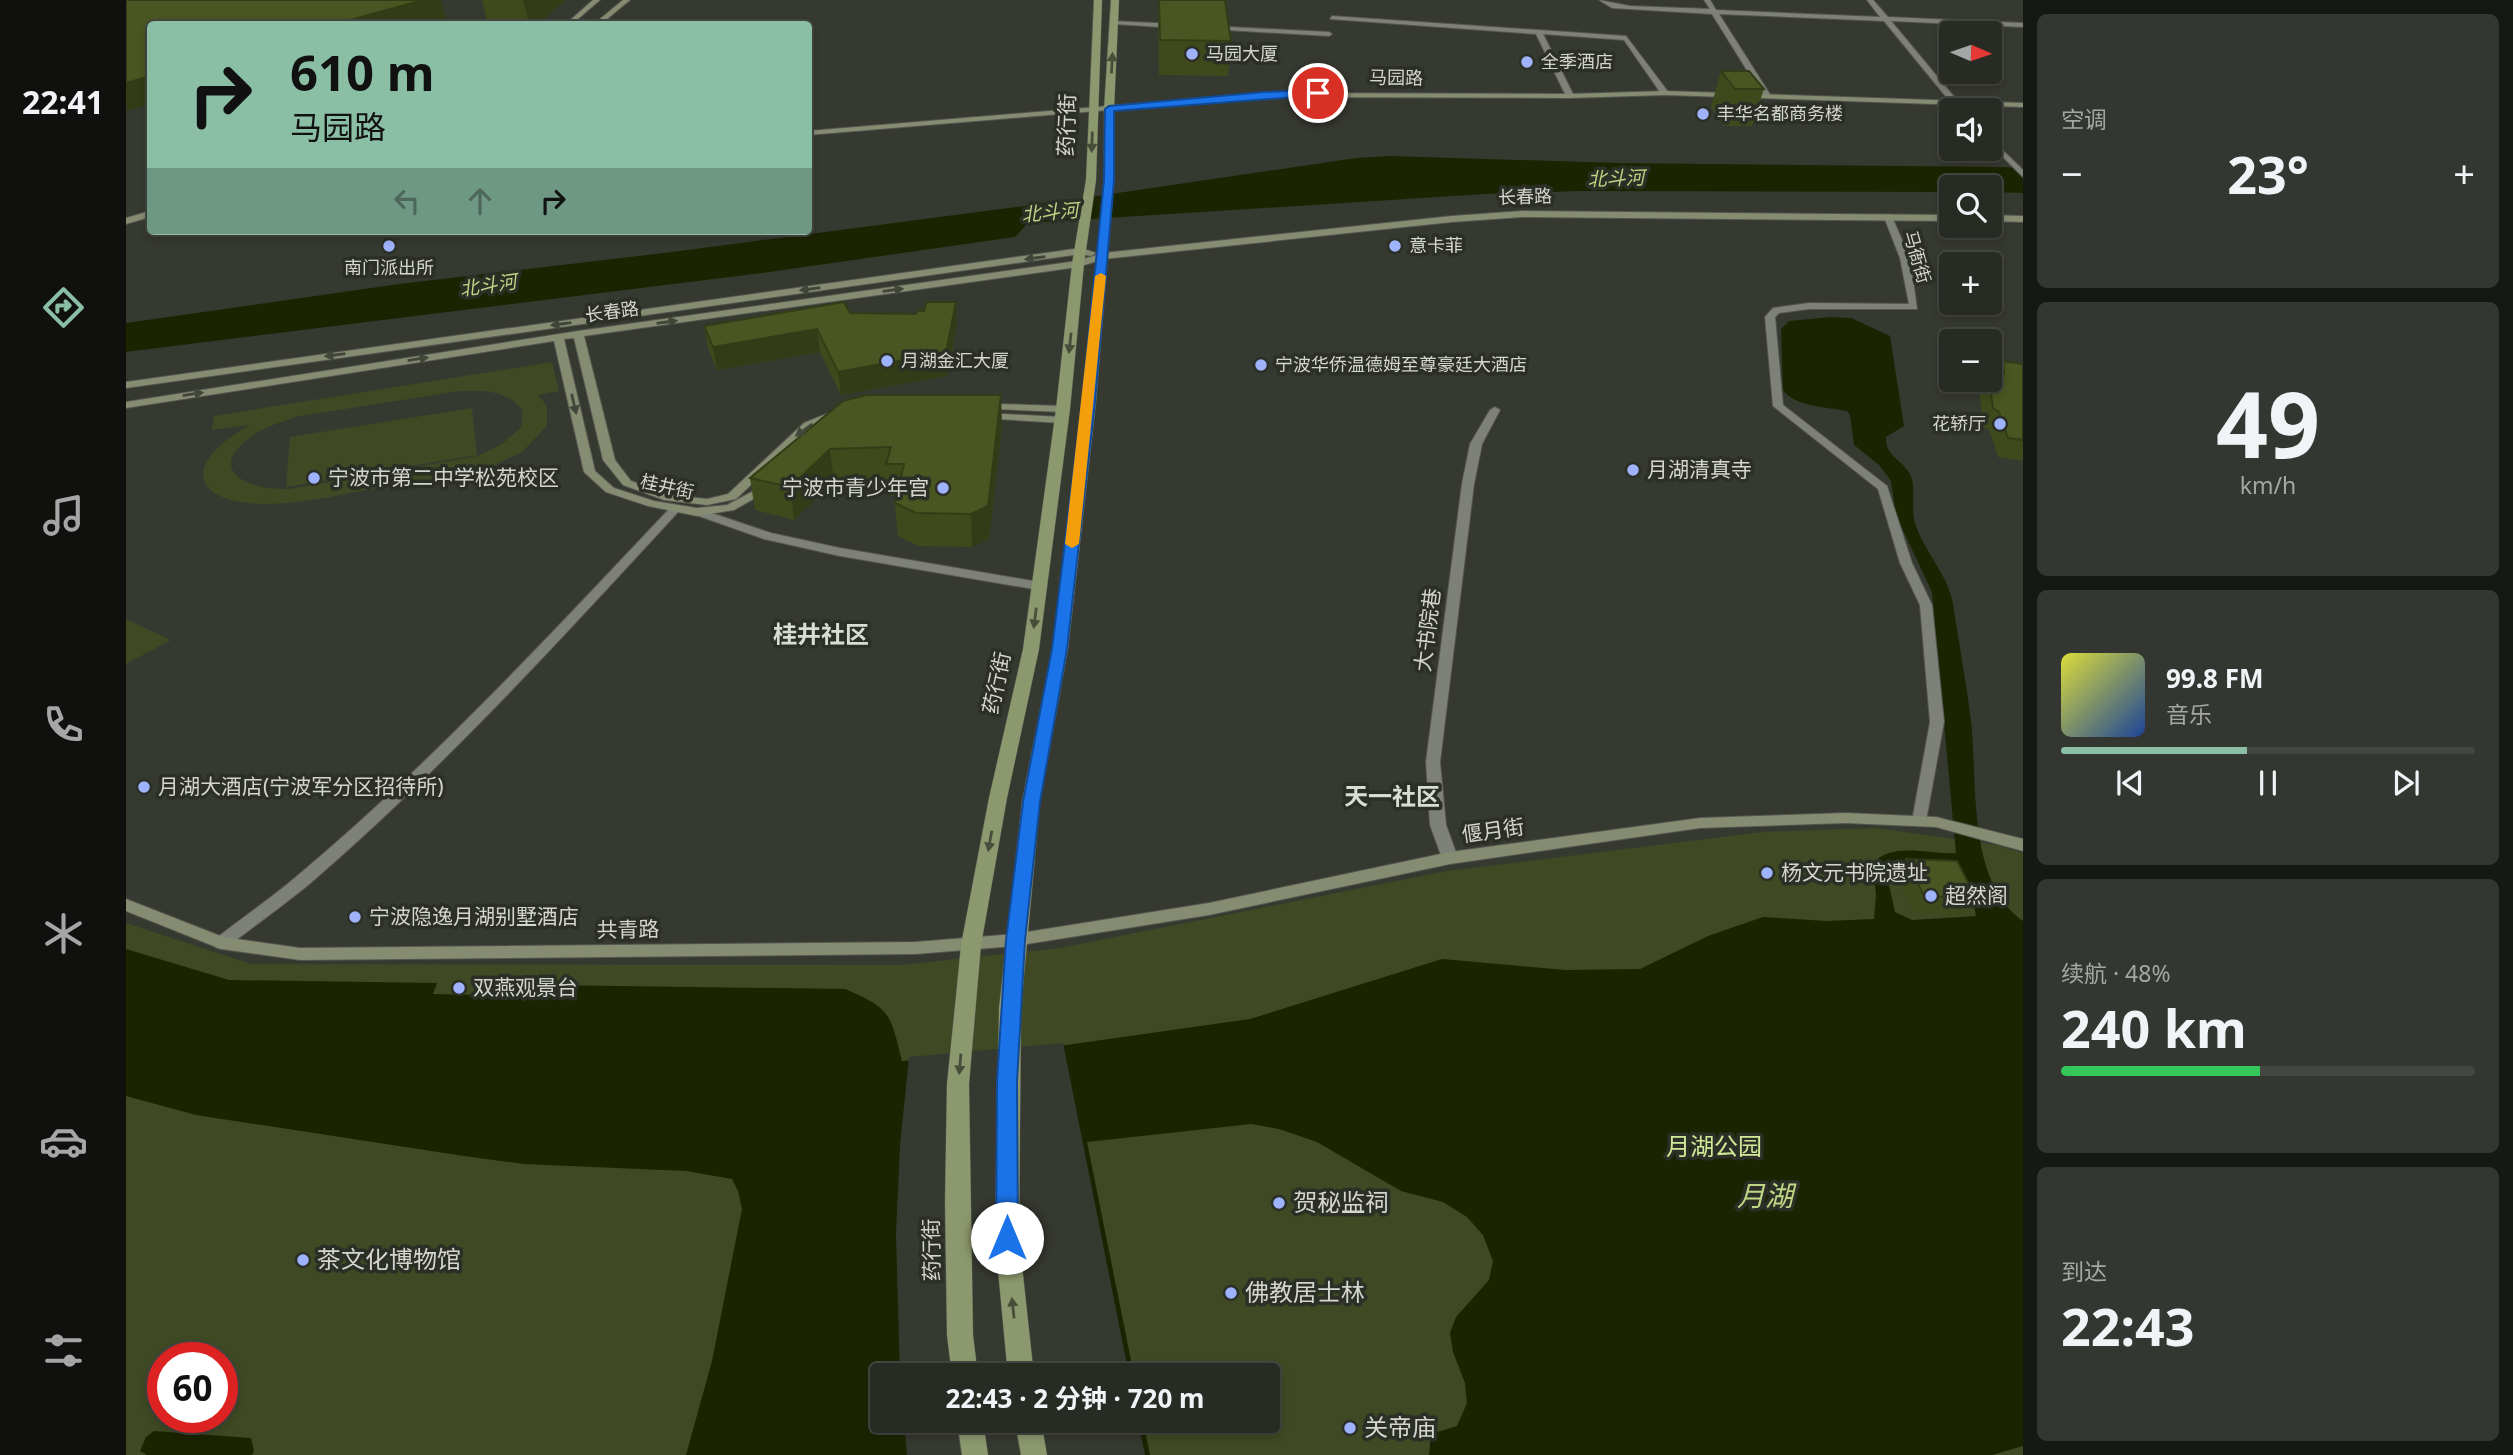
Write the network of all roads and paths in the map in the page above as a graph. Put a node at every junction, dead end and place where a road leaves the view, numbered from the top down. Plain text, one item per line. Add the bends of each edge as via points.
1 (597, 0) edge
2 (627, 0) edge
3 (1098, 0) edge
4 (1115, 0) edge
5 (1602, 0) edge
6 (1707, 0) edge
7 (1870, 0) edge
8 (1714, 11) junction
9 (1332, 18) dead end
10 (1888, 20) junction
11 (572, 21) edge
12 (601, 21) edge
13 (1114, 22) junction
14 (2023, 25) edge
15 (1181, 26) edge
16 (1195, 27) edge
17 (1538, 32) junction
18 (1329, 34) dead end
19 (1665, 93) junction
20 (1570, 96) junction
21 (1767, 96) junction
22 (1950, 98) edge
23 (1963, 98) edge
24 (1995, 98) edge
25 (2002, 98) edge
26 (2023, 99) edge
27 (1939, 101) edge
28 (2002, 104) edge
29 (2023, 105) edge
30 (1109, 109) junction
31 (1093, 110) junction
32 (812, 134) edge
33 (2002, 153) edge
34 (2023, 175) edge
35 (147, 207) edge
36 (126, 213) edge
37 (147, 215) edge
38 (1888, 218) junction
39 (1939, 218) edge
40 (2002, 218) edge
41 (2023, 219) edge
42 (126, 221) edge
43 (1103, 254) junction
44 (1079, 258) junction
45 (578, 334) junction
46 (558, 337) junction
47 (126, 385) edge
48 (126, 405) edge
49 (1494, 410) dead end
50 (846, 411) edge
51 (971, 411) edge
52 (1062, 414) junction
53 (774, 483) edge
54 (675, 509) junction
55 (697, 512) junction
56 (1039, 586) junction
57 (1927, 822) junction
58 (2023, 845) edge
59 (1450, 858) junction
60 (126, 905) edge
61 (1015, 940) junction
62 (221, 943) junction
63 (971, 945) junction
64 (963, 1363) edge
65 (1020, 1363) edge
66 (972, 1433) edge
67 (1030, 1433) edge
68 (975, 1455) edge
69 (1034, 1455) edge

1 - 11 main road
2 - 12 main road
3 - 31 main road, 药行街
4 - 13 main road, 药行街
5 - 8 street via 1621,7
6 - 8 street
7 - 10 street
8 - 10 street
8 - 21 street
9 - 17 street
10 - 14 street
10 - 22 street
13 - 15 street
30 -> 13 main road, 药行街
16 - 18 street
17 - 19 street via 1626,38
17 - 20 street
19 - 20 main road, 马园路
19 - 21 main road, 马园路
20 - 30 main road, 马园路 via 1318,93
21 - 27 main road, 马园路
23 - 24 main road, 马园路
25 - 26 main road, 马园路
28 - 29 main road, 马园路
30 - 31 main road, 马园路
30 - 43 main road, 药行街
31 - 32 main road, 马园路
31 -> 44 main road, 药行街 via 1091,180
33 - 34 street
35 - 36 main road
37 - 42 main road
38 - 39 main road, 长春路
38 - 43 main road, 长春路 via 1522,214
38 - 57 street, 马衙街 via 1905,258 1914,307 1809,306 1776,310 1770,317 1778,406 1883,488 1906,563 1926,605 1937,722
40 - 41 main road
43 - 44 main road, 长春路
43 - 61 main road, 药行街 via 1060,649 1031,802
45 -> 44 main road, 长春路
44 -> 47 main road, 长春路
44 -> 52 main road, 药行街
45 - 46 main road, 长春路
50 -> 45 main road, 桂井街 via 808,425 732,498 707,502 668,498 627,483 608,460
48 -> 46 main road, 长春路
46 -> 54 main road, 桂井街 via 590,472 610,491
49 - 59 street, 大书院巷 via 1476,444 1468,484 1433,762 1438,825
51 - 52 main road
52 - 56 main road, 药行街
53 - 55 main road, 桂井街 via 730,508
54 - 55 main road, 桂井街
54 - 62 street via 533,662 428,766 301,882
55 - 56 street via 768,536 840,552
56 -> 63 main road, 药行街 via 1031,649
57 - 58 main road, 偃月街
57 - 59 main road, 偃月街 via 1846,818 1700,823
59 - 61 main road, 偃月街 via 1209,909
60 - 62 main road, 共青路
61 - 63 main road, 偃月街
65 -> 61 main road, 药行街 via 1007,1238 1007,1081
62 - 63 main road, 共青路 via 300,954
63 -> 64 main road, 药行街 via 958,1084
66 - 68 main road
67 - 69 main road

